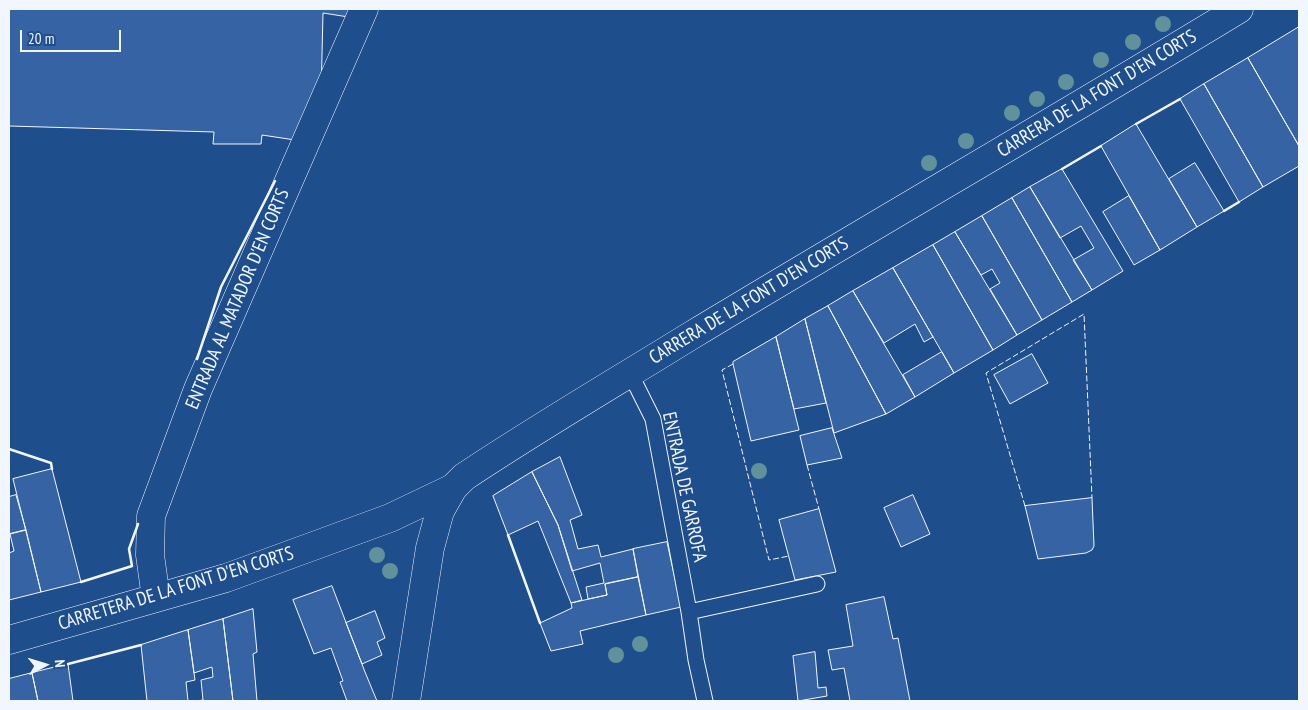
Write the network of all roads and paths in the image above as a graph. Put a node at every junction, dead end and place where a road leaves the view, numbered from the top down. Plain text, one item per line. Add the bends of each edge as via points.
1 (364, 9) edge
2 (1239, 9) edge
3 (630, 373) junction
4 (454, 488) junction
5 (817, 584) dead end
6 (156, 598) junction
7 (689, 612) junction
8 (9, 640) edge
9 (406, 701) edge
10 (705, 701) edge

1 - 6 street, ENTRADA AL MATADOR D'EN CORTS via 198,389 151,516 150,554
2 - 3 street, CARRERA DE LA FONT D'EN CORTS
3 - 4 street, CARRERA DE LA FONT D'EN CORTS via 485,463
3 - 7 lane, ENTRADA DE GARROFA via 653,420
4 - 6 street, CARRETERA DE LA FONT D'EN CORTS via 372,525 226,578
4 - 9 street, CARRERA DE LA FONT D'EN CORTS via 440,511 430,548
5 - 7 lane
6 - 8 street, CARRETERA DE LA FONT D'EN CORTS
7 - 10 lane, ENTRADA DE GARROFA

